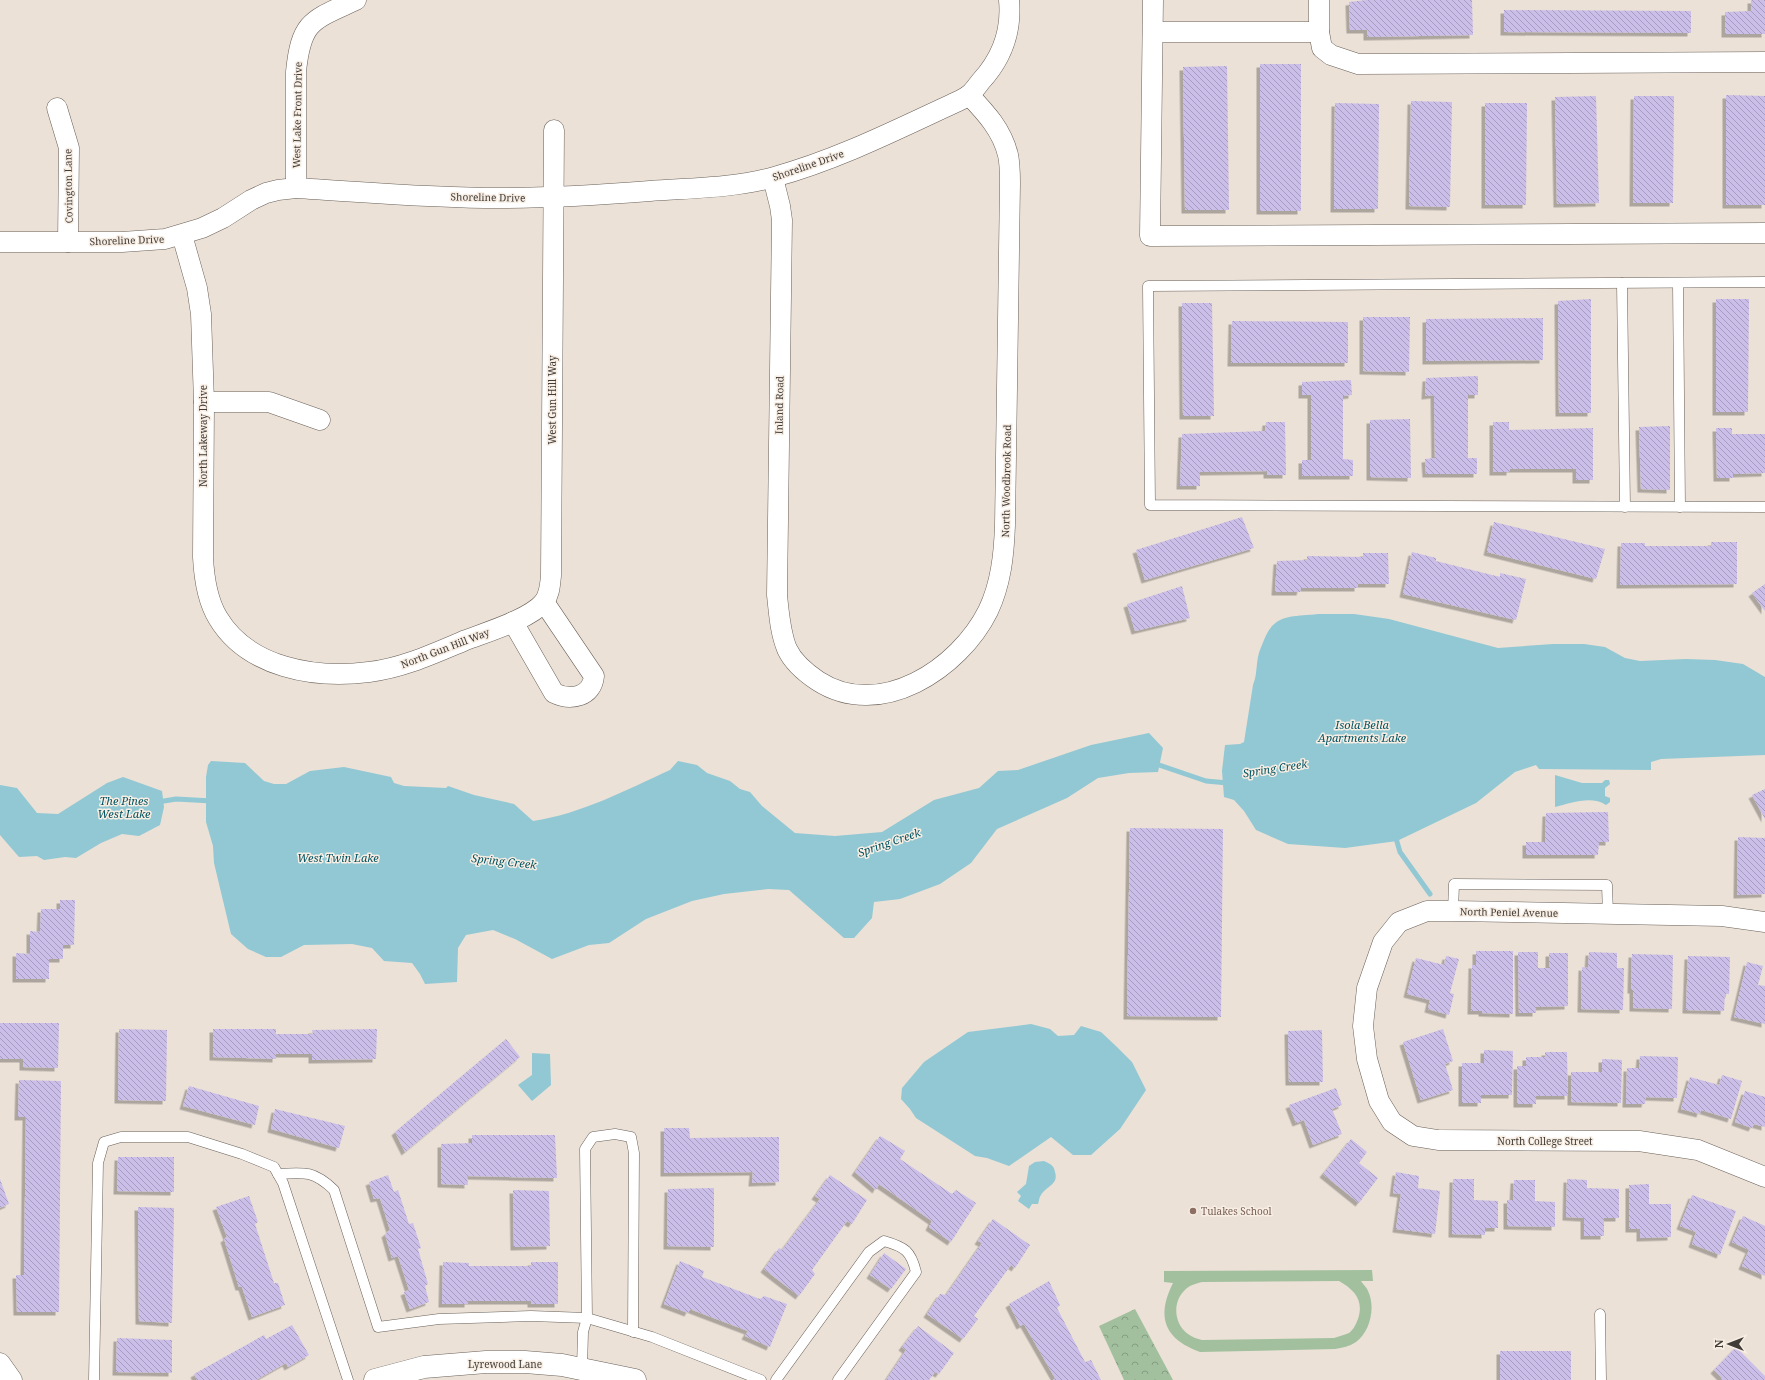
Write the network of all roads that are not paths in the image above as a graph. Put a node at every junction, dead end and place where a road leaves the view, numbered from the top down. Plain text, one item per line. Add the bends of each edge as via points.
1 (356, 0) edge
2 (1009, 0) edge
3 (1153, 0) edge
4 (1319, 0) edge
5 (1152, 32) junction
6 (1319, 32) junction
7 (1765, 62) edge
8 (969, 95) junction
9 (57, 108) dead end
10 (554, 130) dead end
11 (773, 178) junction
12 (296, 188) junction
13 (554, 197) junction
14 (1765, 233) edge
15 (182, 235) junction
16 (0, 242) edge
17 (68, 242) junction
18 (1765, 282) edge
19 (1622, 283) junction
20 (1678, 283) junction
21 (204, 402) junction
22 (320, 420) dead end
23 (1624, 506) junction
24 (1680, 507) junction
25 (1765, 507) edge
26 (544, 602) junction
27 (513, 622) junction
28 (229, 633) joint
29 (782, 634) joint
30 (1453, 910) junction
31 (1608, 914) junction
32 (1765, 922) edge
33 (1367, 1059) joint
34 (278, 1174) junction
35 (1765, 1177) edge
36 (1600, 1314) dead end
37 (587, 1318) junction
38 (632, 1332) junction
39 (0, 1363) edge
40 (582, 1369) junction
41 (424, 1374) edge
42 (12, 1380) edge
43 (94, 1380) edge
44 (348, 1380) edge
45 (375, 1380) edge
46 (635, 1380) edge
47 (761, 1380) edge
48 (776, 1380) edge
49 (838, 1380) edge
50 (1601, 1380) edge

1 - 12 street, West Lake Front Drive via 319,17 308,27 302,39 296,72
2 - 8 street via 1008,32 1002,51 992,69
3 - 5 street
4 - 6 street
5 - 6 street
5 - 14 street via 1150,236
6 - 7 street via 1322,48 1331,55 1358,64
8 - 11 street, Shoreline Drive via 832,158
8 - 29 street, North Woodbrook Road via 990,116 1009,156 1005,532 1002,566 996,590 988,611 963,648 921,680 901,690 880,695 860,696 824,685 796,663 787,650
9 - 17 street, Covington Lane via 69,148
10 - 13 street, West Gun Hill Way
11 - 13 street, Shoreline Drive via 699,188
11 - 29 street, Inland Road via 782,220 777,595
12 - 13 street, Shoreline Drive via 444,197
12 - 15 street, Shoreline Drive via 278,190 251,200 223,218
13 - 26 street, West Gun Hill Way via 551,576 550,591
15 - 17 street, Shoreline Drive via 148,241
15 - 21 street, North Lakeway Drive via 197,288 201,314
16 - 17 street, Shoreline Drive
18 - 20 lane
19 - 20 lane
19 - 23 lane
19 - 23 lane via 1148,286 1150,505
20 - 24 lane
21 - 22 street via 269,402
21 - 28 street, North Lakeway Drive via 204,579 217,618
23 - 24 lane
24 - 25 lane
26 - 27 street, North Gun Hill Way
26 - 27 street via 594,676 593,683 583,694 570,698 554,693
27 - 28 street, North Gun Hill Way via 400,666 335,675 299,670 269,661 247,649
30 - 31 street, North Peniel Avenue
30 - 31 lane via 1454,884 1607,885
30 - 33 street, North Peniel Avenue via 1427,912 1398,922 1383,942 1367,988 1363,1026
31 - 32 street, North Peniel Avenue via 1722,916
33 - 35 street, North College Street via 1379,1101 1392,1122 1413,1136 1438,1140 1639,1142 1698,1150
34 - 37 lane via 302,1172 322,1178 334,1190 378,1327 439,1319 531,1316
34 - 43 lane via 274,1167 188,1137 120,1137 104,1142 98,1163
34 - 44 lane
36 - 50 lane
37 - 38 lane
37 - 38 lane via 585,1149 593,1137 615,1134 630,1137 634,1153
37 - 40 lane via 583,1332
38 - 47 lane via 652,1337
39 - 42 street
40 - 41 street, Lyrewood Lane via 525,1362 486,1362
40 - 46 street, Lyrewood Lane
41 - 45 street, Lyrewood Lane
48 - 49 lane via 868,1252 884,1241 899,1246 912,1258 916,1272

